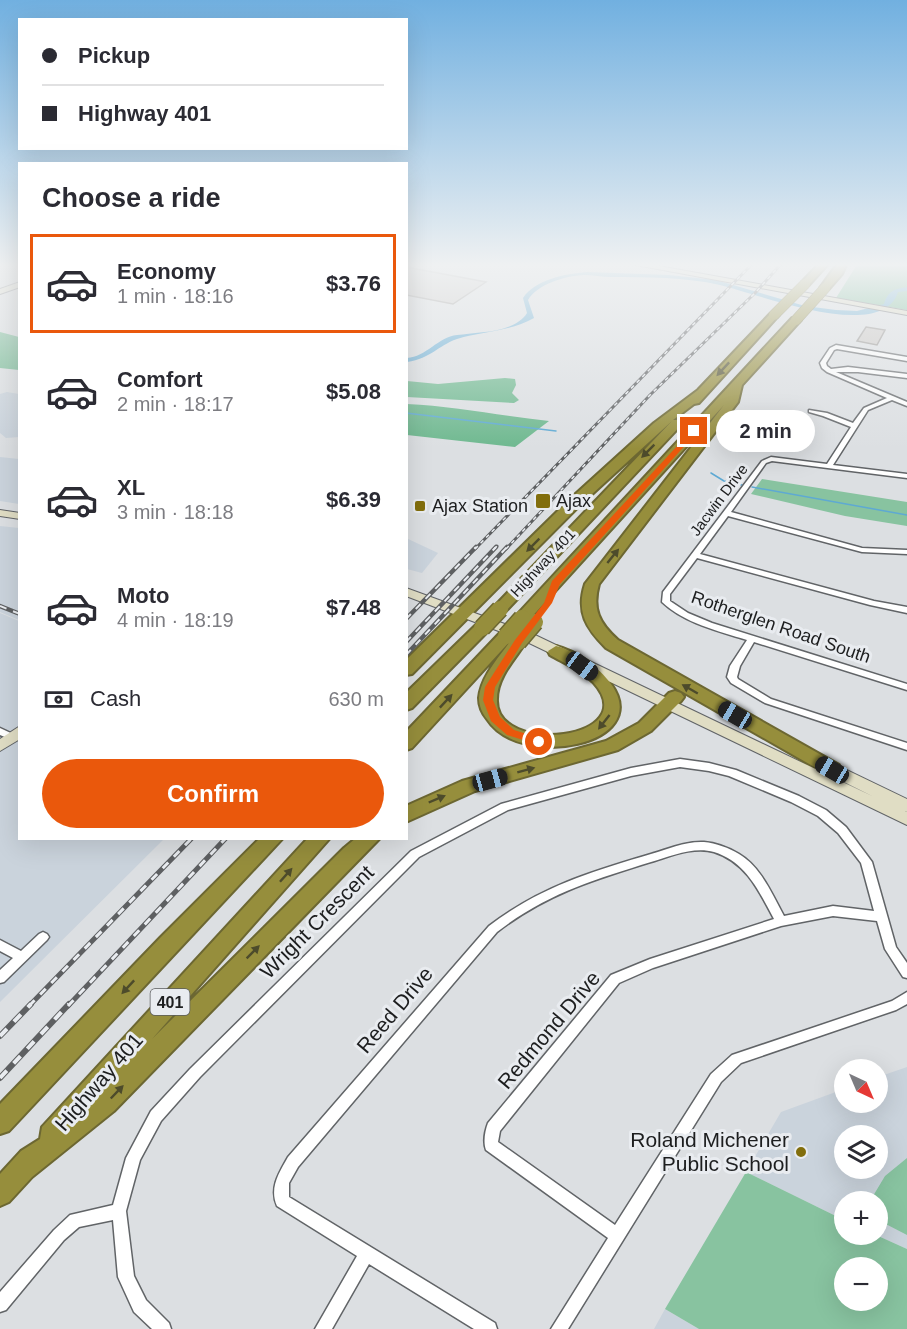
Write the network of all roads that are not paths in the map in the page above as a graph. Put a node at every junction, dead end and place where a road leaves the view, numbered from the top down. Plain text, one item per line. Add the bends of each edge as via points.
1 (765, 325) edge
2 (791, 325) edge
3 (907, 359) edge
4 (829, 371) junction
5 (907, 376) edge
6 (737, 384) junction
7 (702, 393) junction
8 (892, 398) junction
9 (907, 404) edge
10 (811, 411) dead end
11 (854, 426) junction
12 (828, 466) junction
13 (907, 476) edge
14 (0, 513) edge
15 (727, 513) junction
16 (18, 517) edge
17 (907, 552) edge
18 (695, 555) junction
19 (408, 584) edge
20 (408, 593) edge
21 (468, 608) junction
22 (907, 610) edge
23 (752, 638) junction
24 (512, 639) junction
25 (556, 651) junction
26 (408, 668) edge
27 (907, 687) edge
28 (672, 701) junction
29 (408, 702) edge
30 (408, 742) edge
31 (907, 747) edge
32 (832, 770) junction
33 (907, 806) edge
34 (408, 814) edge
35 (907, 819) edge
36 (256, 840) edge
37 (271, 840) edge
38 (318, 840) edge
39 (368, 840) edge
40 (881, 917) junction
41 (781, 921) junction
42 (43, 937) dead end
43 (168, 944) junction
44 (0, 945) edge
45 (21, 957) junction
46 (907, 973) edge
47 (0, 978) edge
48 (907, 997) edge
49 (0, 1122) edge
50 (23, 1168) junction
51 (0, 1193) edge
52 (119, 1211) junction
53 (618, 1236) junction
54 (366, 1255) junction
55 (0, 1304) edge
56 (163, 1329) edge
57 (323, 1329) edge
58 (489, 1329) edge
59 (559, 1329) edge

1 -> 7 highway, Highway 401, bridge
2 - 6 highway, Highway 401, bridge
3 - 4 street via 836,347 823,363
4 - 5 street via 847,369
4 - 8 street
6 - 24 highway, Highway 401, bridge via 556,583 548,603
32 -> 6 highway via 612,644 597,630 588,613 586,599 592,584 734,400
7 -> 21 highway via 658,426
7 -> 29 highway, Highway 401, bridge via 685,416
8 - 9 street
8 - 11 street via 866,409
10 - 11 street
11 - 12 street
12 - 13 street, Jacwin Drive
12 - 15 street, Jacwin Drive via 771,459 764,462
14 - 16 main road
15 - 17 street via 862,550
15 - 18 street, Jacwin Drive
18 - 22 street
18 - 23 street, Rotherglen Road South via 666,594 666,602 701,621
19 - 21 main road
20 - 21 main road
21 - 25 main road
21 - 26 highway
21 - 28 main road via 542,634
23 - 27 street, Rotherglen Road South
23 - 31 street via 735,666 734,681 768,701
25 -> 24 highway via 599,679 612,700 612,708 609,718 590,735 573,741 539,742 504,728 495,719 488,700
30 -> 24 highway
25 - 28 main road
28 - 32 main road
34 -> 28 highway via 469,786 612,746 645,727
28 - 35 main road
32 - 33 main road
36 - 43 highway
37 - 43 highway, 401
50 -> 38 highway, Highway 401 / 401
50 -> 39 highway via 105,1103
40 - 41 street, Redmond Drive via 832,911
40 - 46 street, Wright Crescent via 891,949
40 - 52 street, Wright Crescent via 866,862 842,830 822,813 795,799 709,766 680,763 631,772 505,807 415,854 195,1073 156,1116 133,1158
41 - 53 street, Redmond Drive via 615,979 493,1128 491,1145
41 - 54 street, Reed Drive via 751,871 737,858 704,846 576,880 512,913 463,963 293,1162 282,1182 282,1201
42 - 45 street
43 -> 49 highway, 401
44 - 45 street
45 - 47 street
48 - 53 street via 896,1005 737,1059 716,1078
50 - 51 highway, Highway 401 / 401
52 - 55 street via 75,1221
52 - 56 street, Wright Crescent via 126,1277 140,1306
53 - 59 street
54 - 57 street
54 - 58 street, Reed Drive

